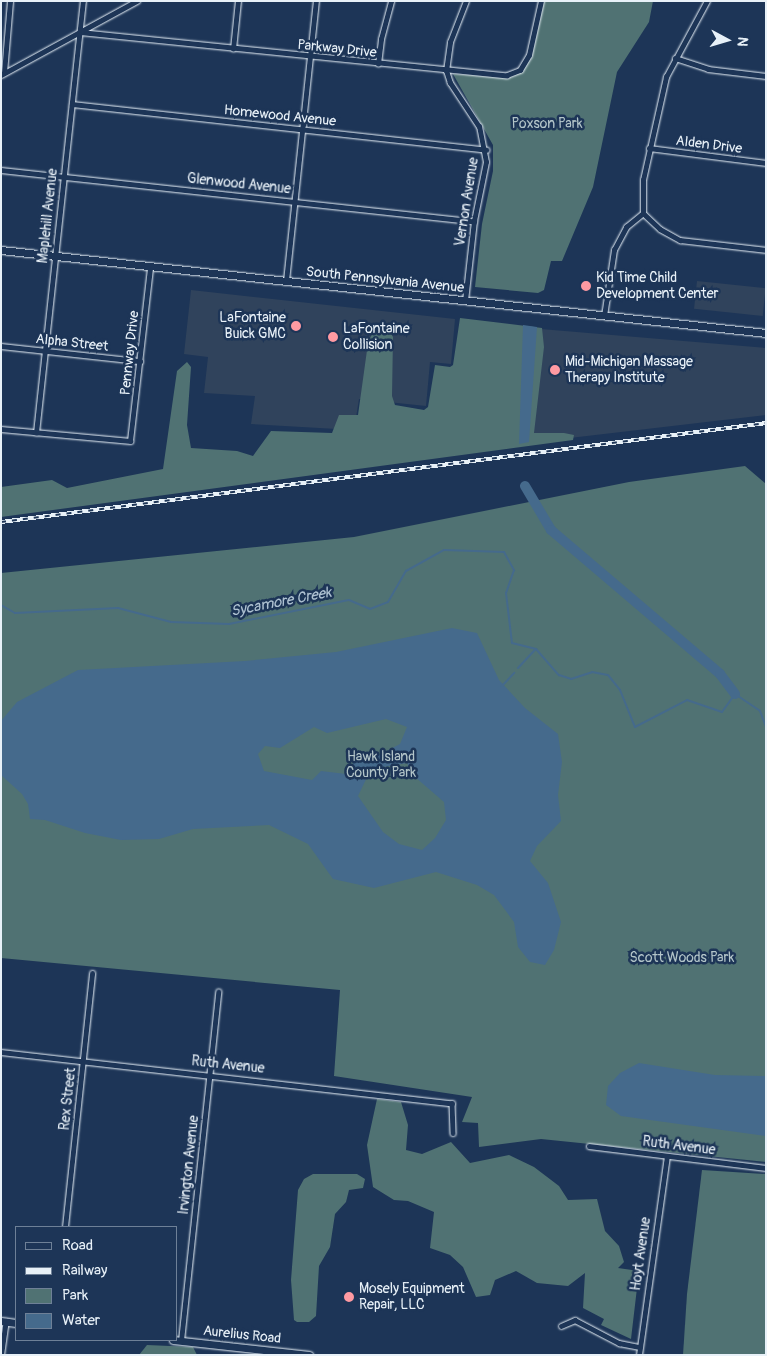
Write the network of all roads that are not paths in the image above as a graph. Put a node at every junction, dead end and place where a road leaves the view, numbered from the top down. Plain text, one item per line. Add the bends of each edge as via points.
1 (10, 1) edge
2 (83, 1) edge
3 (137, 1) edge
4 (238, 1) edge
5 (316, 1) edge
6 (391, 1) edge
7 (466, 1) edge
8 (540, 1) edge
9 (707, 1) edge
10 (80, 32) junction
11 (233, 49) junction
12 (310, 57) junction
13 (675, 58) junction
14 (378, 64) junction
15 (446, 71) junction
16 (3, 74) edge
17 (766, 76) edge
18 (72, 104) junction
19 (302, 130) junction
20 (649, 148) junction
21 (486, 150) junction
22 (766, 163) edge
23 (1, 170) edge
24 (64, 177) junction
25 (294, 202) junction
26 (643, 213) junction
27 (474, 221) junction
28 (1, 250) edge
29 (766, 250) edge
30 (55, 257) junction
31 (150, 267) junction
32 (286, 281) junction
33 (465, 301) junction
34 (604, 316) junction
35 (766, 333) edge
36 (1, 346) edge
37 (45, 351) junction
38 (140, 361) junction
39 (1, 430) edge
40 (36, 433) junction
41 (92, 973) dead end
42 (218, 992) dead end
43 (1, 1052) edge
44 (83, 1061) junction
45 (210, 1075) junction
46 (453, 1133) dead end
47 (589, 1146) dead end
48 (666, 1157) junction
49 (766, 1168) edge
50 (65, 1226) edge
51 (3, 1321) edge
52 (561, 1326) dead end
53 (178, 1341) edge
54 (181, 1341) junction
55 (640, 1347) junction
56 (265, 1352) edge
57 (1, 1355) edge
58 (309, 1355) edge
59 (639, 1355) edge

1 - 16 street
2 - 10 street, Maplehill Avenue
3 - 10 street
4 - 11 street
5 - 12 street
6 - 14 street
7 - 15 street via 450,42
8 - 15 street, Parkway Drive via 529,55 520,70 497,75
9 - 13 street
10 - 11 street, Parkway Drive
10 - 16 street
10 - 18 street, Maplehill Avenue
11 - 12 street, Parkway Drive
12 - 14 street, Parkway Drive
12 - 19 street
13 - 17 street via 708,70
13 - 20 street via 659,99
14 - 15 street, Parkway Drive
15 - 21 street, Vernon Avenue via 450,84 479,127
18 - 19 street, Homewood Avenue
18 - 24 street, Maplehill Avenue
19 - 21 street, Homewood Avenue
19 - 25 street
20 - 22 street, Alden Drive
20 - 26 street via 643,180
21 - 27 street, Vernon Avenue via 484,178
23 - 24 street, Glenwood Avenue
24 - 25 street, Glenwood Avenue
24 - 30 street, Maplehill Avenue
25 - 27 street, Glenwood Avenue
25 - 32 street
26 - 29 street via 664,232 680,240
26 - 34 street via 626,227 614,250
27 - 33 street, Vernon Avenue
28 - 30 main road, South Pennsylvania Avenue
30 - 31 main road, South Pennsylvania Avenue
30 - 37 street, Maplehill Avenue
31 - 32 main road, South Pennsylvania Avenue
31 - 38 street, Pennway Drive
32 - 33 main road, South Pennsylvania Avenue
33 - 34 main road, South Pennsylvania Avenue
34 - 35 main road, South Pennsylvania Avenue
36 - 37 street, Alpha Street
37 - 38 street, Alpha Street
37 - 40 street, Maplehill Avenue
38 - 40 street, Pennway Drive via 130,442
39 - 40 street
41 - 44 street, Rex Street
42 - 45 street, Irvington Avenue
43 - 44 street, Ruth Avenue
44 - 45 street, Ruth Avenue
44 - 50 street, Rex Street
45 - 46 street, Ruth Avenue via 452,1103
45 - 54 street, Irvington Avenue
47 - 48 street, Ruth Avenue
48 - 49 street, Ruth Avenue
48 - 55 street, Hoyt Avenue
51 - 57 street
52 - 55 street via 575,1320 619,1343
53 - 54 main road, Aurelius Road
54 - 56 main road, Aurelius Road
55 - 59 street, Hoyt Avenue
56 - 58 main road, Aurelius Road

